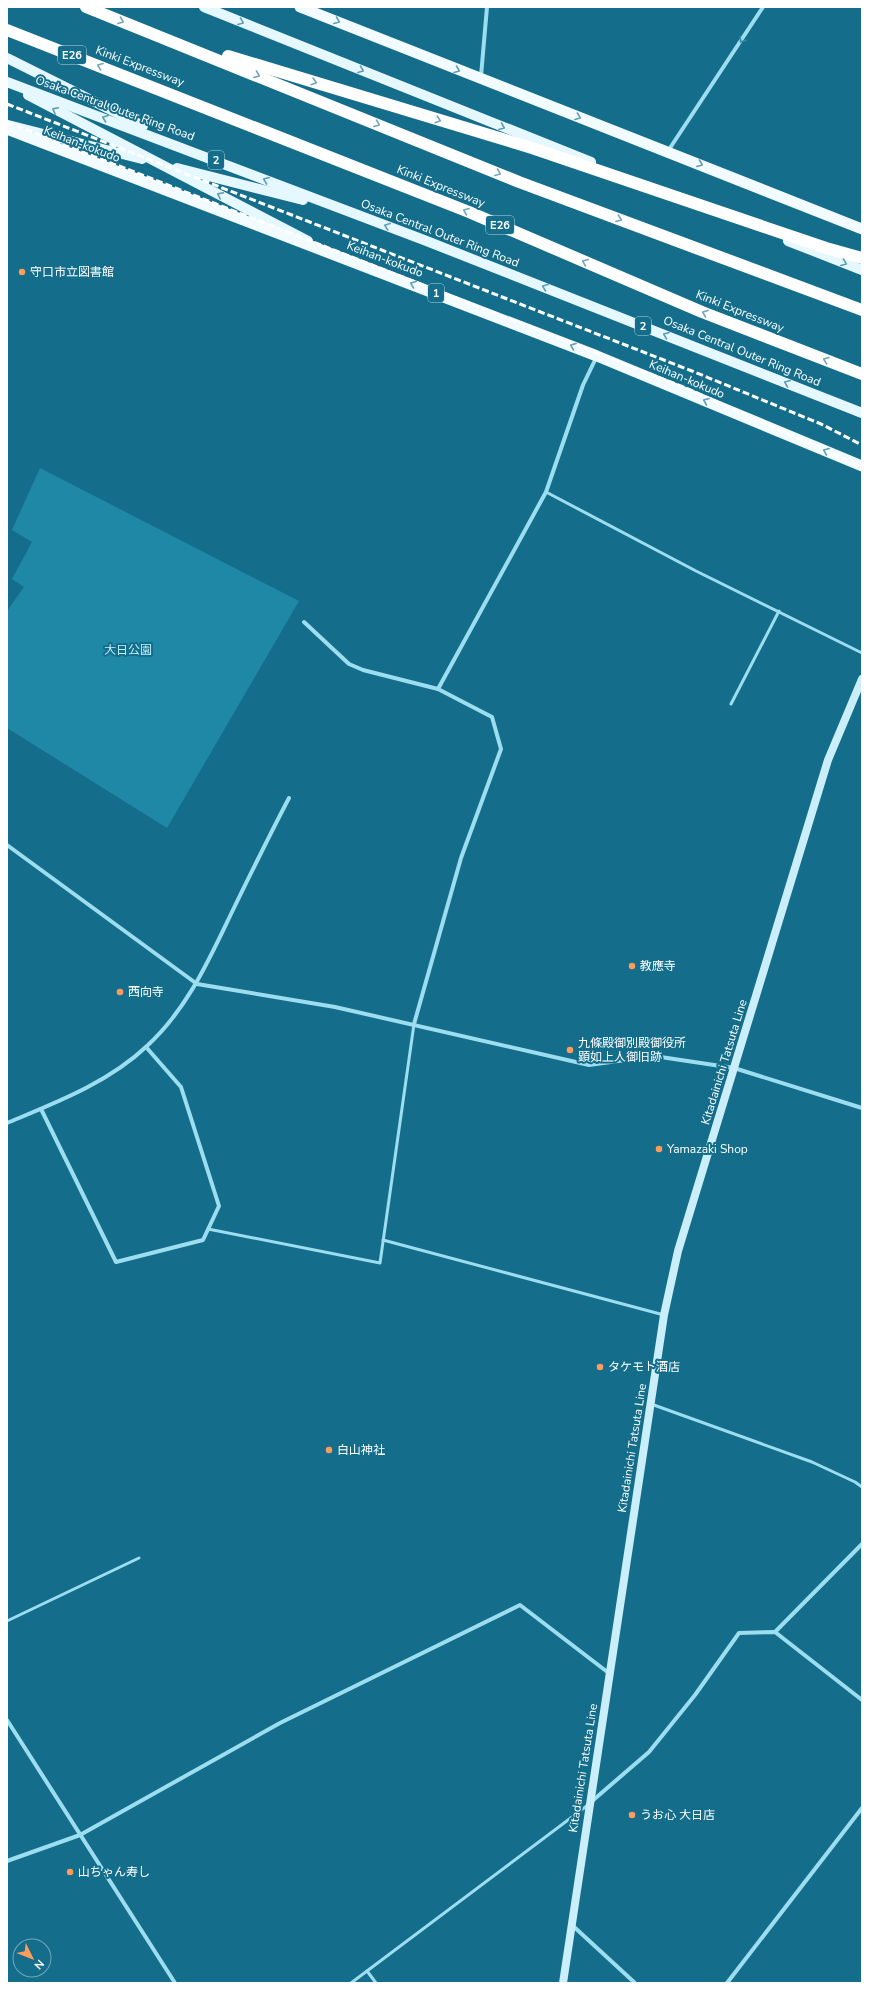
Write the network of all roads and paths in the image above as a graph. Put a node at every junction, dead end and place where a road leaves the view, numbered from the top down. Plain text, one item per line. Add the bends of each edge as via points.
1 (86, 7) edge
2 (204, 7) edge
3 (300, 7) edge
4 (487, 7) edge
5 (763, 7) edge
6 (7, 30) edge
7 (156, 34) junction
8 (7, 58) edge
9 (481, 79) junction
10 (7, 83) edge
11 (7, 125) edge
12 (7, 129) edge
13 (190, 150) junction
14 (668, 151) junction
15 (159, 163) junction
16 (346, 211) junction
17 (862, 229) edge
18 (330, 252) junction
19 (862, 258) edge
20 (862, 270) edge
21 (862, 310) edge
22 (597, 356) junction
23 (862, 374) edge
24 (862, 413) edge
25 (862, 466) edge
26 (546, 492) junction
27 (779, 611) junction
28 (304, 622) dead end
29 (862, 653) edge
30 (862, 679) edge
31 (438, 689) junction
32 (731, 704) dead end
33 (289, 798) dead end
34 (7, 845) edge
35 (197, 984) junction
36 (414, 1024) junction
37 (146, 1047) junction
38 (734, 1068) junction
39 (862, 1108) edge
40 (41, 1109) junction
41 (7, 1123) edge
42 (208, 1229) junction
43 (383, 1240) junction
44 (664, 1315) junction
45 (651, 1404) junction
46 (862, 1487) edge
47 (862, 1544) edge
48 (139, 1558) dead end
49 (7, 1621) edge
50 (775, 1632) junction
51 (610, 1674) junction
52 (862, 1700) edge
53 (7, 1720) edge
54 (589, 1803) junction
55 (862, 1808) edge
56 (80, 1834) junction
57 (7, 1861) edge
58 (572, 1925) junction
59 (367, 1971) junction
60 (175, 1983) edge
61 (351, 1983) edge
62 (376, 1983) edge
63 (564, 1983) edge
64 (635, 1983) edge
65 (727, 1983) edge

1 -> 7 highway
2 -> 20 main road
3 -> 9 highway
4 - 9 street
5 -> 14 street
23 -> 6 highway, Kinki Expressway / E26 via 702,312 469,212
7 -> 19 highway via 532,148
7 -> 21 highway via 519,182
8 - 13 main road
9 -> 14 highway
13 -> 10 main road, Osaka Central Outer Ring Road / 2
15 -> 10 main road
11 - 15 main road
12 - 18 highway, Keihan-kokudo / 1
16 -> 13 main road, Osaka Central Outer Ring Road / 2
14 -> 17 highway
15 - 16 main road
18 -> 15 main road
24 -> 16 main road, Osaka Central Outer Ring Road / 2
22 -> 18 highway, Keihan-kokudo / 1
25 -> 22 highway, Keihan-kokudo / 1
22 - 26 street via 583,385
26 - 27 lane via 696,571
26 - 31 street
27 - 29 lane
27 - 32 lane
28 - 31 street via 349,664
30 - 38 main road, Kitadainichi Tatsuta Line via 828,760
31 - 36 street via 492,717 501,749 461,858
33 - 35 street
34 - 35 street
35 - 36 street
35 - 37 street via 161,1032
36 - 38 street via 589,1065 654,1056
36 - 43 lane
37 - 40 street via 112,1073
37 - 42 street via 181,1086 219,1206
38 - 39 street
38 - 44 main road, Kitadainichi Tatsuta Line via 678,1252
40 - 41 street
40 - 42 street via 116,1262 203,1240
42 - 43 lane via 380,1263
43 - 44 lane
44 - 45 main road, Kitadainichi Tatsuta Line
45 - 46 lane via 812,1462
45 - 51 main road, Kitadainichi Tatsuta Line
47 - 50 street
48 - 49 lane
50 - 52 street
50 - 54 street via 740,1633 649,1752
51 - 54 main road, Kitadainichi Tatsuta Line
51 - 56 street via 520,1605 280,1723
53 - 56 street
54 - 58 main road, Kitadainichi Tatsuta Line
54 - 59 lane
55 - 65 street
56 - 57 street
56 - 60 street
58 - 63 main road, Kitadainichi Tatsuta Line
58 - 64 street
59 - 61 lane
59 - 62 lane

